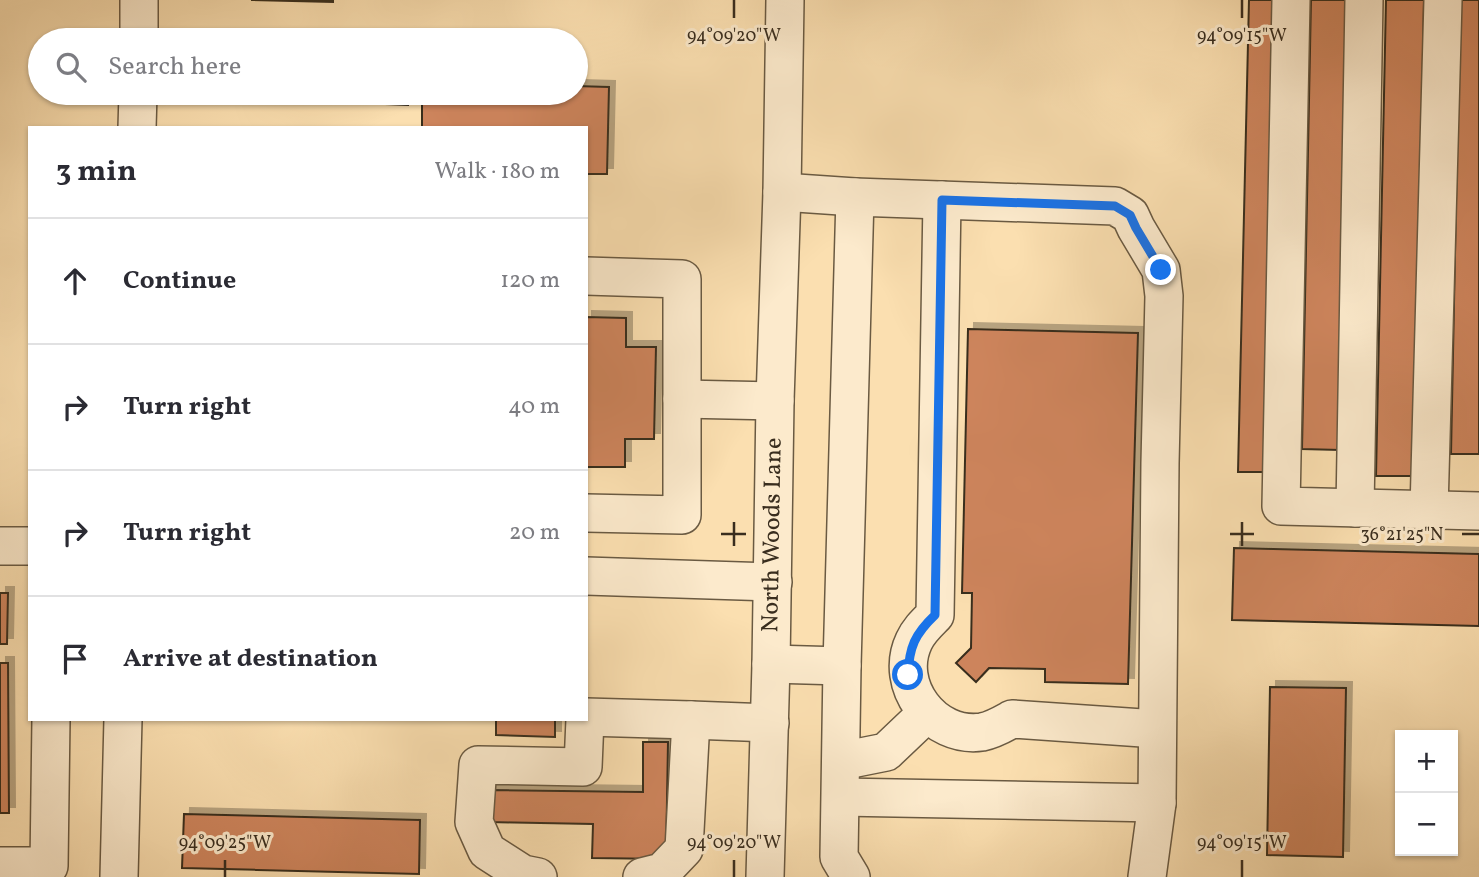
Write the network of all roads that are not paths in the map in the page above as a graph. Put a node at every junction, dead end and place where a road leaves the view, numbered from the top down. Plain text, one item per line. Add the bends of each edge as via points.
1 (139, 0) edge
2 (785, 0) edge
3 (1291, 0) edge
4 (1364, 0) edge
5 (1443, 0) edge
6 (139, 28) edge
7 (138, 105) edge
8 (137, 126) edge
9 (782, 192) junction
10 (855, 197) junction
11 (942, 200) junction
12 (588, 276) edge
13 (682, 400) junction
14 (775, 401) junction
15 (1355, 508) junction
16 (1429, 510) junction
17 (1479, 511) edge
18 (588, 513) edge
19 (0, 546) edge
20 (28, 546) edge
21 (588, 576) edge
22 (773, 582) junction
23 (771, 664) junction
24 (842, 666) junction
25 (928, 713) junction
26 (588, 718) edge
27 (691, 720) junction
28 (51, 721) edge
29 (122, 721) edge
30 (586, 721) edge
31 (770, 723) junction
32 (1157, 729) junction
33 (841, 761) junction
34 (841, 797) junction
35 (1157, 803) junction
36 (0, 866) edge
37 (118, 877) edge
38 (538, 877) edge
39 (642, 877) edge
40 (765, 877) edge
41 (851, 877) edge
42 (1147, 877) edge

1 - 6 street
2 - 9 street, North Woods Lane
3 - 15 street via 1281,506
4 - 15 street
5 - 16 street
7 - 8 street
9 - 10 street
9 - 14 street, North Woods Lane
10 - 11 street
10 - 24 street
11 - 25 street via 935,615 914,641 908,675 912,691
11 - 32 street via 1115,206 1130,215 1161,270
12 - 13 street via 682,279
13 - 14 street
13 - 18 street via 682,515
14 - 22 street, North Woods Lane
15 - 16 street
16 - 17 street
19 - 20 street
21 - 22 street
22 - 23 street, North Woods Lane
23 - 24 street
23 - 31 street, North Woods Lane
24 - 33 street
25 - 32 street via 947,727 964,732 981,732 1012,719
25 - 33 street via 886,752
26 - 27 street
27 - 31 street
27 - 39 street via 684,849 662,872
28 - 36 street via 49,866
29 - 37 street
30 - 38 street via 583,767 478,765 474,822 487,851 523,874
31 - 40 street, North Woods Lane
32 - 35 street
33 - 34 street
34 - 35 street
34 - 41 street via 839,857
35 - 42 street

